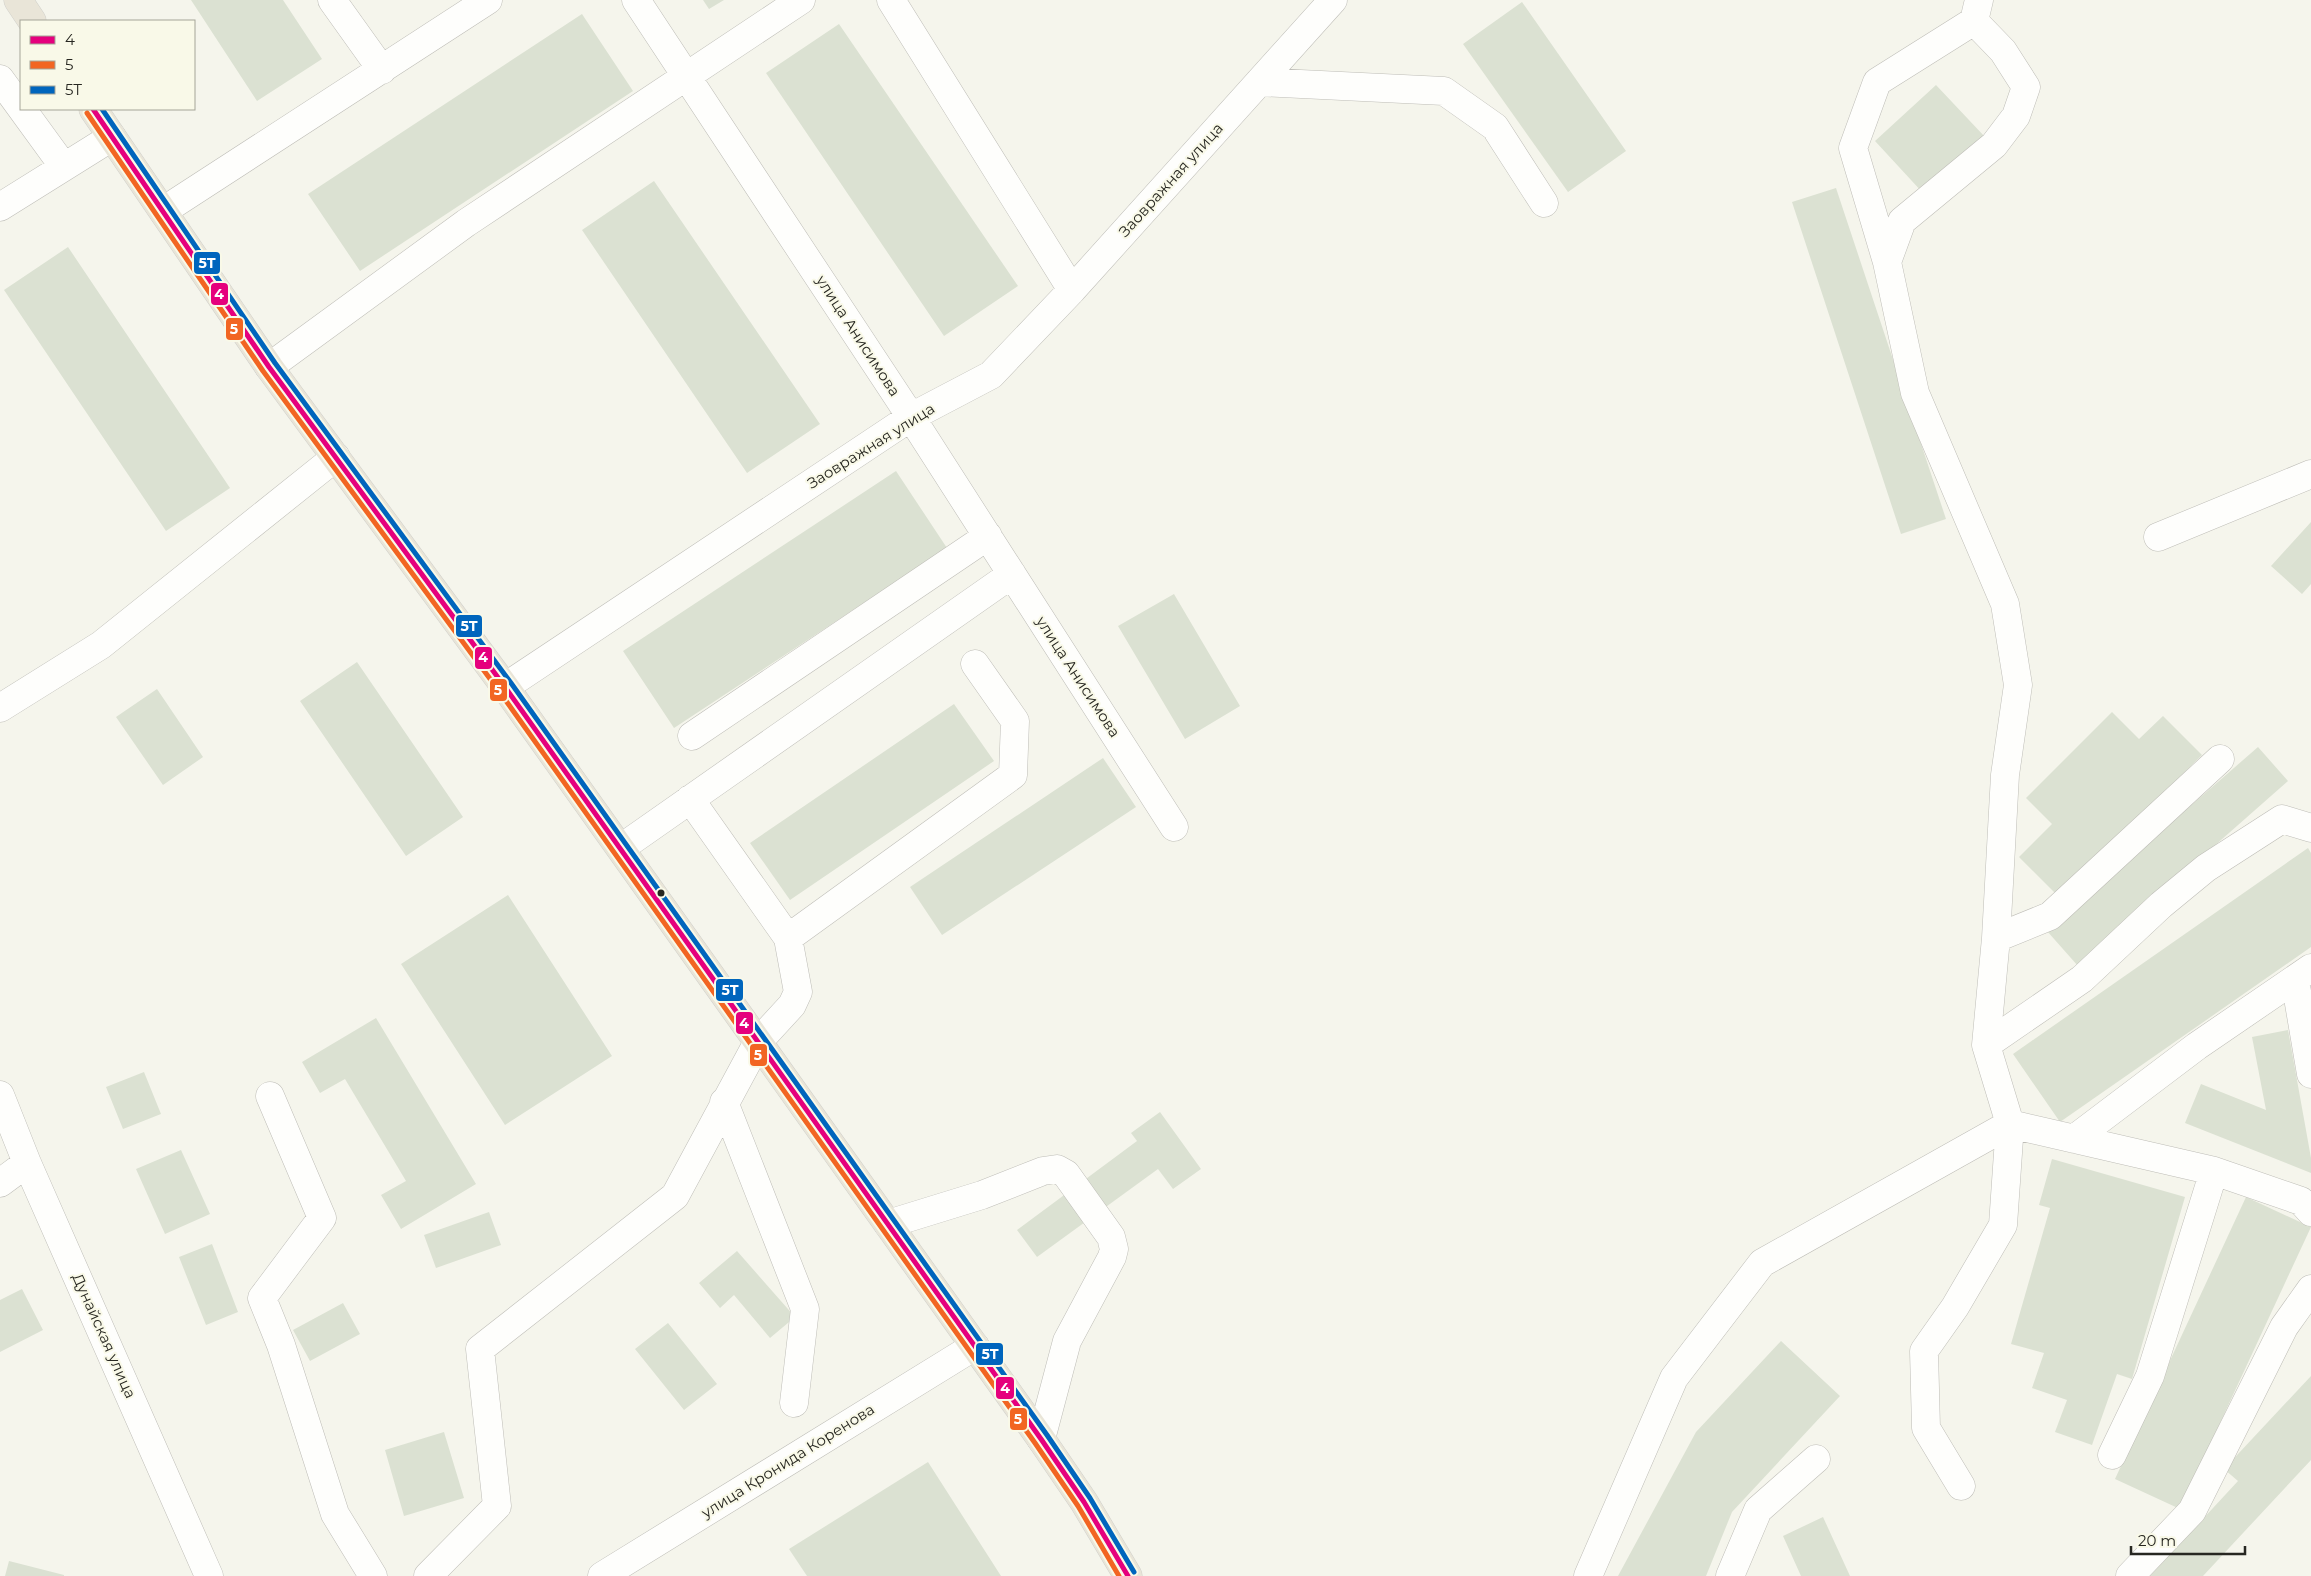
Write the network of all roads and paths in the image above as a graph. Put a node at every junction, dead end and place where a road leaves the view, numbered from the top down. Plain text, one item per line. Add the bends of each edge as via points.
1 (18, 0) edge
2 (332, 0) edge
3 (488, 0) edge
4 (636, 0) edge
5 (800, 0) edge
6 (891, 0) edge
7 (1333, 0) edge
8 (1977, 10) edge
9 (31, 20) edge
10 (382, 70) junction
11 (688, 76) junction
12 (0, 80) edge
13 (1259, 82) junction
14 (20, 107) edge
15 (22, 110) edge
16 (94, 110) edge
17 (112, 137) junction
18 (64, 167) junction
19 (1544, 203) dead end
20 (0, 207) edge
21 (163, 211) junction
22 (1887, 262) junction
23 (1072, 290) junction
24 (270, 367) junction
25 (912, 417) junction
26 (336, 457) junction
27 (2311, 474) edge
28 (988, 536) junction
29 (2158, 537) dead end
30 (1012, 574) junction
31 (975, 664) dead end
32 (506, 687) junction
33 (0, 708) edge
34 (692, 736) dead end
35 (2220, 759) dead end
36 (690, 799) junction
37 (1174, 827) dead end
38 (2311, 828) edge
39 (621, 848) junction
40 (788, 938) junction
41 (1996, 938) junction
42 (2303, 974) edge
43 (758, 1042) junction
44 (1986, 1045) junction
45 (2311, 1074) edge
46 (0, 1095) edge
47 (270, 1096) dead end
48 (724, 1102) junction
49 (2010, 1124) junction
50 (2074, 1140) junction
51 (27, 1163) junction
52 (2214, 1170) junction
53 (0, 1183) edge
54 (2311, 1212) edge
55 (888, 1224) junction
56 (2311, 1289) edge
57 (975, 1346) junction
58 (794, 1403) dead end
59 (1041, 1439) junction
60 (2112, 1455) dead end
61 (1816, 1459) dead end
62 (1961, 1486) dead end
63 (209, 1576) edge
64 (373, 1576) edge
65 (428, 1576) edge
66 (602, 1576) edge
67 (1128, 1576) edge
68 (1588, 1576) edge
69 (1730, 1576) edge
70 (2130, 1576) edge

1 - 9 main road
2 - 10 street
3 - 10 street
4 - 11 street, улица Анисимова
5 - 11 street
6 - 23 street
7 - 13 street, Заовражная улица
8 - 22 street via 1877,82 1853,148
8 - 22 street via 2026,87 2016,116 1994,145 1902,221
10 - 21 street
11 - 24 street via 466,223
11 - 25 street, улица Анисимова
12 - 14 street
13 - 19 street via 1444,91 1495,127
13 - 23 street, Заовражная улица
15 - 18 street
16 - 17 main road
17 - 18 street
17 - 21 main road
18 - 20 street
21 - 24 main road
22 - 41 street via 1914,393 2005,604 2018,685 2005,775
23 - 25 street, Заовражная улица via 991,375
24 - 26 main road
25 - 28 street, улица Анисимова
25 - 32 street, Заовражная улица
26 - 32 main road
26 - 33 street via 101,645
27 - 29 street
28 - 30 street, улица Анисимова
28 - 34 street
30 - 36 street
30 - 37 street, улица Анисимова
31 - 40 street via 1015,721 1013,775
32 - 39 main road
35 - 41 street via 2050,916
36 - 39 street
36 - 40 street
38 - 44 street via 2282,819 2206,868 2082,979
39 - 43 main road
40 - 43 street via 798,992 792,1005
41 - 44 street
42 - 45 street
42 - 50 street via 2197,1046
43 - 48 street
43 - 55 main road
44 - 49 street
46 - 51 street, Дунайская улица
47 - 64 street via 322,1218 262,1298 281,1345 335,1514
48 - 58 street via 805,1309
48 - 65 street via 675,1196 480,1349 497,1506
49 - 50 street
49 - 62 street via 2003,1225 1955,1307 1924,1351 1926,1428
49 - 68 street via 1762,1263 1674,1378
50 - 52 street
51 - 53 street
51 - 63 street, Дунайская улица
52 - 54 street via 2301,1201
52 - 60 street via 2150,1376
55 - 57 main road
55 - 59 street via 982,1195 1042,1171 1057,1169 1066,1174 1111,1237 1112,1257 1067,1341
56 - 70 street via 2284,1327 2192,1511
57 - 59 main road
57 - 66 street, улица Кронида Коренова
59 - 67 main road via 1084,1502
61 - 69 street via 1758,1510

